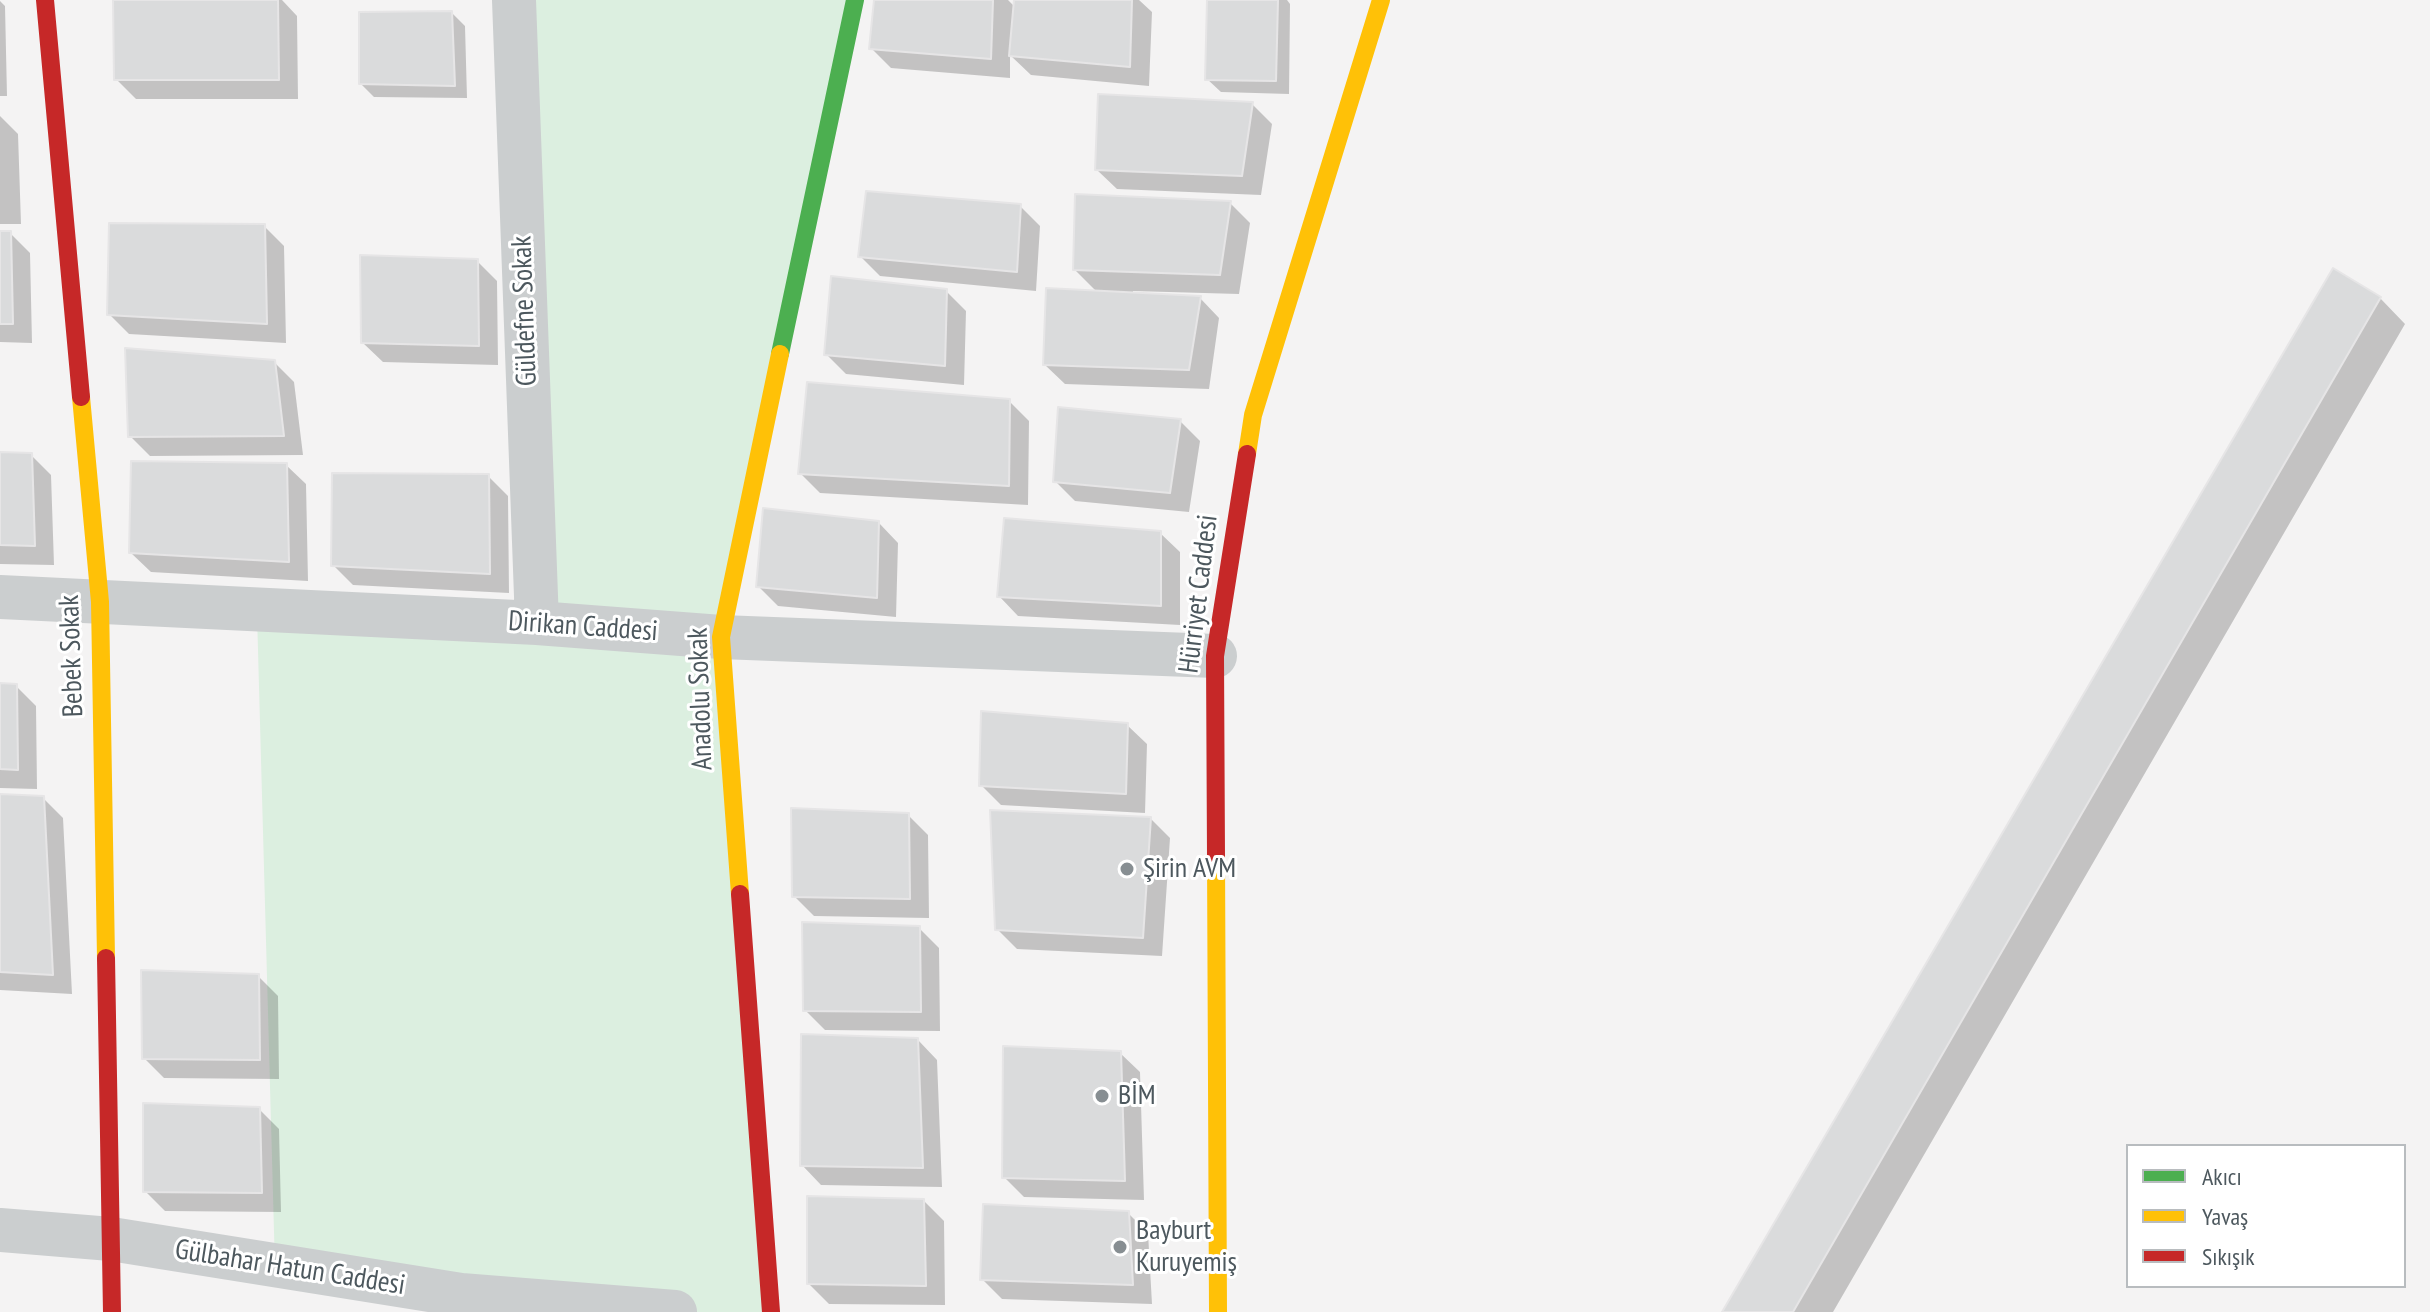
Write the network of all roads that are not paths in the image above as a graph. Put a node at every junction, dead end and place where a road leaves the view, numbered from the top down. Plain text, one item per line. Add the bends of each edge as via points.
1 (45, 0) edge
2 (514, 0) edge
3 (855, 0) edge
4 (1381, 0) edge
5 (0, 597) edge
6 (100, 602) junction
7 (537, 623) junction
8 (721, 637) junction
9 (1215, 656) junction
10 (0, 1230) edge
11 (111, 1239) junction
12 (461, 1304) edge
13 (112, 1312) edge
14 (675, 1312) edge
15 (771, 1312) edge
16 (1218, 1312) edge

1 - 6 street, Bebek Sokak
2 - 7 street, Güldefne Sokak
3 - 8 street, Anadolu Sokak
4 - 9 street, Hürriyet Caddesi via 1253,415
5 - 6 street, Dirikan Caddesi
6 - 7 street, Dirikan Caddesi
6 - 11 street, Bebek Sokak
7 - 8 street, Dirikan Caddesi
8 - 9 street, Dirikan Caddesi
8 - 15 street, Anadolu Sokak
9 - 16 street, Hürriyet Caddesi
10 - 11 street, Gülbahar Hatun Caddesi
11 - 12 street, Gülbahar Hatun Caddesi
11 - 13 street, Bebek Sokak
12 - 14 street, Gülbahar Hatun Caddesi

